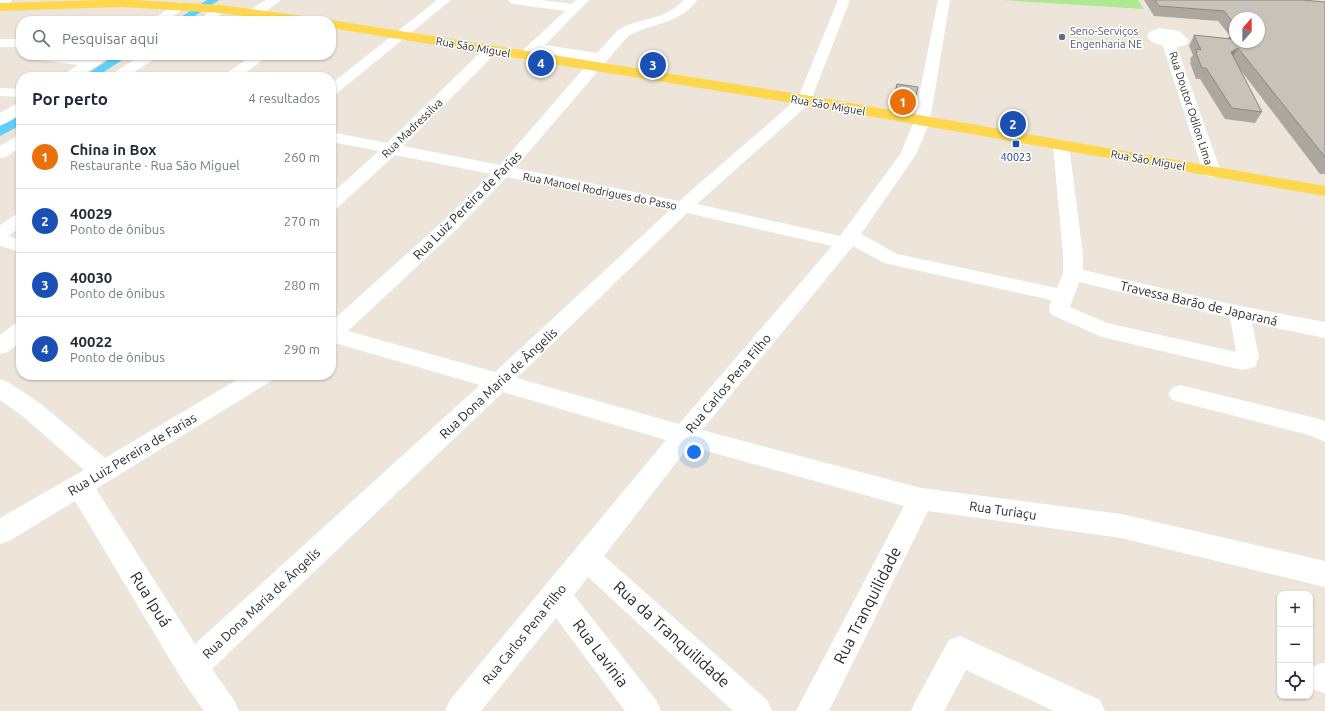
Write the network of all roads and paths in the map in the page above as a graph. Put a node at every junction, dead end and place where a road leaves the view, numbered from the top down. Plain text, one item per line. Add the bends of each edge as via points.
1 (6, 0) edge
2 (275, 0) edge
3 (445, 0) edge
4 (514, 0) edge
5 (691, 0) edge
6 (844, 0) edge
7 (944, 0) edge
8 (101, 1) edge
9 (579, 2) edge
10 (0, 3) edge
11 (180, 6) junction
12 (0, 7) edge
13 (221, 9) joint
14 (202, 12) edge
15 (253, 14) junction
16 (165, 16) edge
17 (270, 16) edge
18 (336, 25) edge
19 (402, 35) junction
20 (0, 43) edge
21 (1169, 44) dead end
22 (16, 49) edge
23 (491, 50) junction
24 (530, 52) junction
25 (69, 60) edge
26 (96, 60) edge
27 (143, 60) edge
28 (255, 60) edge
29 (596, 62) junction
30 (90, 64) junction
31 (77, 72) edge
32 (125, 72) edge
33 (237, 72) edge
34 (336, 87) edge
35 (0, 92) edge
36 (16, 93) edge
37 (804, 100) junction
38 (16, 110) edge
39 (0, 120) edge
40 (922, 121) junction
41 (336, 138) edge
42 (16, 143) edge
43 (1061, 145) junction
44 (391, 149) junction
45 (0, 153) edge
46 (503, 172) junction
47 (1212, 172) junction
48 (1325, 191) edge
49 (336, 199) edge
50 (683, 207) junction
51 (16, 222) edge
52 (0, 233) edge
53 (0, 240) edge
54 (848, 240) junction
55 (16, 245) edge
56 (1073, 274) junction
57 (1061, 303) junction
58 (1240, 313) junction
59 (336, 329) edge
60 (1325, 330) edge
61 (16, 334) edge
62 (336, 335) edge
63 (0, 346) edge
64 (256, 380) edge
65 (500, 381) junction
66 (0, 388) edge
67 (1180, 394) dead end
68 (1325, 432) edge
69 (684, 435) junction
70 (92, 479) junction
71 (921, 499) junction
72 (0, 532) edge
73 (587, 558) junction
74 (1325, 574) edge
75 (556, 595) junction
76 (192, 666) junction
77 (223, 711) edge
78 (461, 711) edge
79 (644, 711) edge
80 (756, 711) edge
81 (812, 711) edge
82 (927, 711) edge
83 (1089, 711) edge

1 - 10 street
2 - 15 street
3 - 19 street
4 - 9 street
5 - 29 street, Rua Luiz Pereira de Farias via 667,18 626,30
6 - 37 street
7 - 40 street, Rua Carlos Pena Filho
8 - 11 main road
8 - 12 main road
9 - 24 street
11 - 14 main road
11 - 16 street
13 - 14 street
13 - 15 main road
15 - 17 main road
18 - 19 main road, Rua São Miguel
19 - 23 main road, Rua São Miguel
19 - 34 street
20 - 22 street
21 - 47 street, Rua Doutor Odilon Lima
23 - 24 main road, Rua São Miguel
23 - 44 street, Rua Madressilva
24 - 29 main road, Rua São Miguel
25 - 30 street
26 - 30 street
27 - 32 street
28 - 33 street
29 - 37 main road, Rua São Miguel
29 - 46 street, Rua Luiz Pereira de Farias
30 - 31 street
35 - 36 street
37 - 40 main road, Rua São Miguel
37 - 50 street, Rua Dona Maria de Ângelis
38 - 39 street
40 - 43 main road, Rua São Miguel
40 - 54 street, Rua Carlos Pena Filho via 909,152 896,173
41 - 44 street, Rua Manoel Rodrigues do Passo
42 - 45 street
43 - 47 main road, Rua São Miguel
43 - 56 street
44 - 46 street, Rua Manoel Rodrigues do Passo
44 - 49 street, Rua Madressilva
46 - 50 street, Rua Manoel Rodrigues do Passo
46 - 59 street, Rua Luiz Pereira de Farias
47 - 48 main road, Rua São Miguel
50 - 54 street, Rua Manoel Rodrigues do Passo
50 - 65 street, Rua Dona Maria de Ângelis
51 - 52 street
53 - 55 street
54 - 57 street, Rua Manoel Rodrigues do Passo via 890,259
54 - 69 street, Rua Carlos Pena Filho
56 - 57 street
56 - 58 street, Travessa Barão de Japaraná
57 - 58 street, Rua Manoel Rodrigues do Passo via 1102,328 1242,362 1247,361 1248,357
58 - 60 street, Travessa Barão de Japaraná
61 - 63 street
62 - 65 street, Rua Turiaçu
64 - 70 street, Rua Luiz Pereira de Farias
65 - 69 street, Rua Turiaçu
65 - 76 street, Rua Dona Maria de Ângelis
66 - 70 street, Rua Ipuá via 33,411
67 - 68 street via 1315,427
69 - 71 street, Rua Turiaçu
69 - 73 street, Rua Carlos Pena Filho
70 - 72 street, Rua Luiz Pereira de Farias
70 - 76 street, Rua Ipuá
71 - 74 street, Rua Turiaçu via 1120,526
71 - 81 street, Rua Tranquilidade
73 - 75 street, Rua Carlos Pena Filho
73 - 80 street, Rua da Tranquilidade
75 - 78 street, Rua Carlos Pena Filho
75 - 79 street, Rua Lavinia
76 - 77 street, Rua Ipuá
82 - 83 street via 960,652

